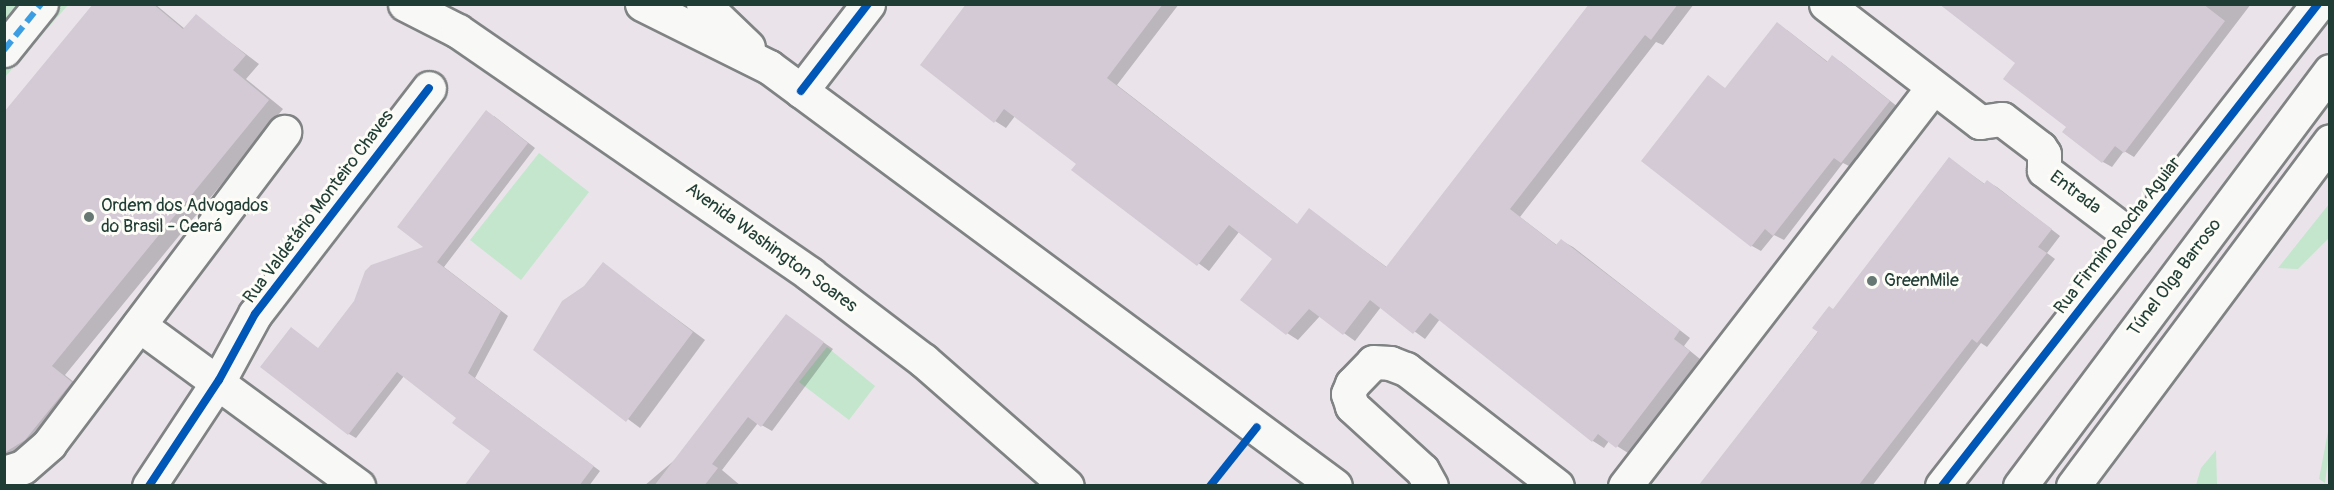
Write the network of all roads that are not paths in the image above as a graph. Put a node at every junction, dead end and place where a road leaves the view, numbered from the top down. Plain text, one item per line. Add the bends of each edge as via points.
1 (41, 4) edge
2 (405, 4) edge
3 (430, 4) edge
4 (642, 4) edge
5 (703, 4) edge
6 (868, 4) edge
7 (1826, 4) edge
8 (2318, 4) edge
9 (458, 31) junction
10 (4, 50) edge
11 (769, 67) junction
12 (2330, 71) edge
13 (1933, 87) junction
14 (429, 88) dead end
15 (801, 91) junction
16 (284, 132) dead end
17 (2330, 141) edge
18 (2135, 239) junction
19 (139, 325) junction
20 (219, 380) junction
21 (4, 473) edge
22 (149, 486) edge
23 (358, 486) edge
24 (1067, 486) edge
25 (1335, 486) edge
26 (1431, 486) edge
27 (1557, 486) edge
28 (1625, 486) edge
29 (1942, 486) edge
30 (2020, 486) edge
31 (2073, 486) edge

1 - 10 main road
2 - 9 main road, Avenida Washington Soares
3 - 9 main road, Avenida Washington Soares
4 - 11 main road
5 - 11 main road
6 - 15 main road
7 - 13 main road, Entrada
8 - 18 main road, Rua Firmino Rocha Aguiar
9 - 24 main road, Avenida Washington Soares via 810,274 923,360
11 - 15 main road
12 - 30 main road, Túnel Olga Barroso
13 - 18 main road, Entrada
13 - 28 main road
14 - 20 main road, Rua Valdetário Monteiro Chaves via 255,314
15 - 25 main road
16 - 19 main road
17 - 31 main road
18 - 29 main road, Rua Firmino Rocha Aguiar
19 - 20 main road
19 - 21 main road via 49,444 23,466
20 - 22 main road, Rua Valdetário Monteiro Chaves
20 - 23 main road
26 - 27 main road via 1422,470 1352,406 1348,394 1352,384 1373,362 1406,369

